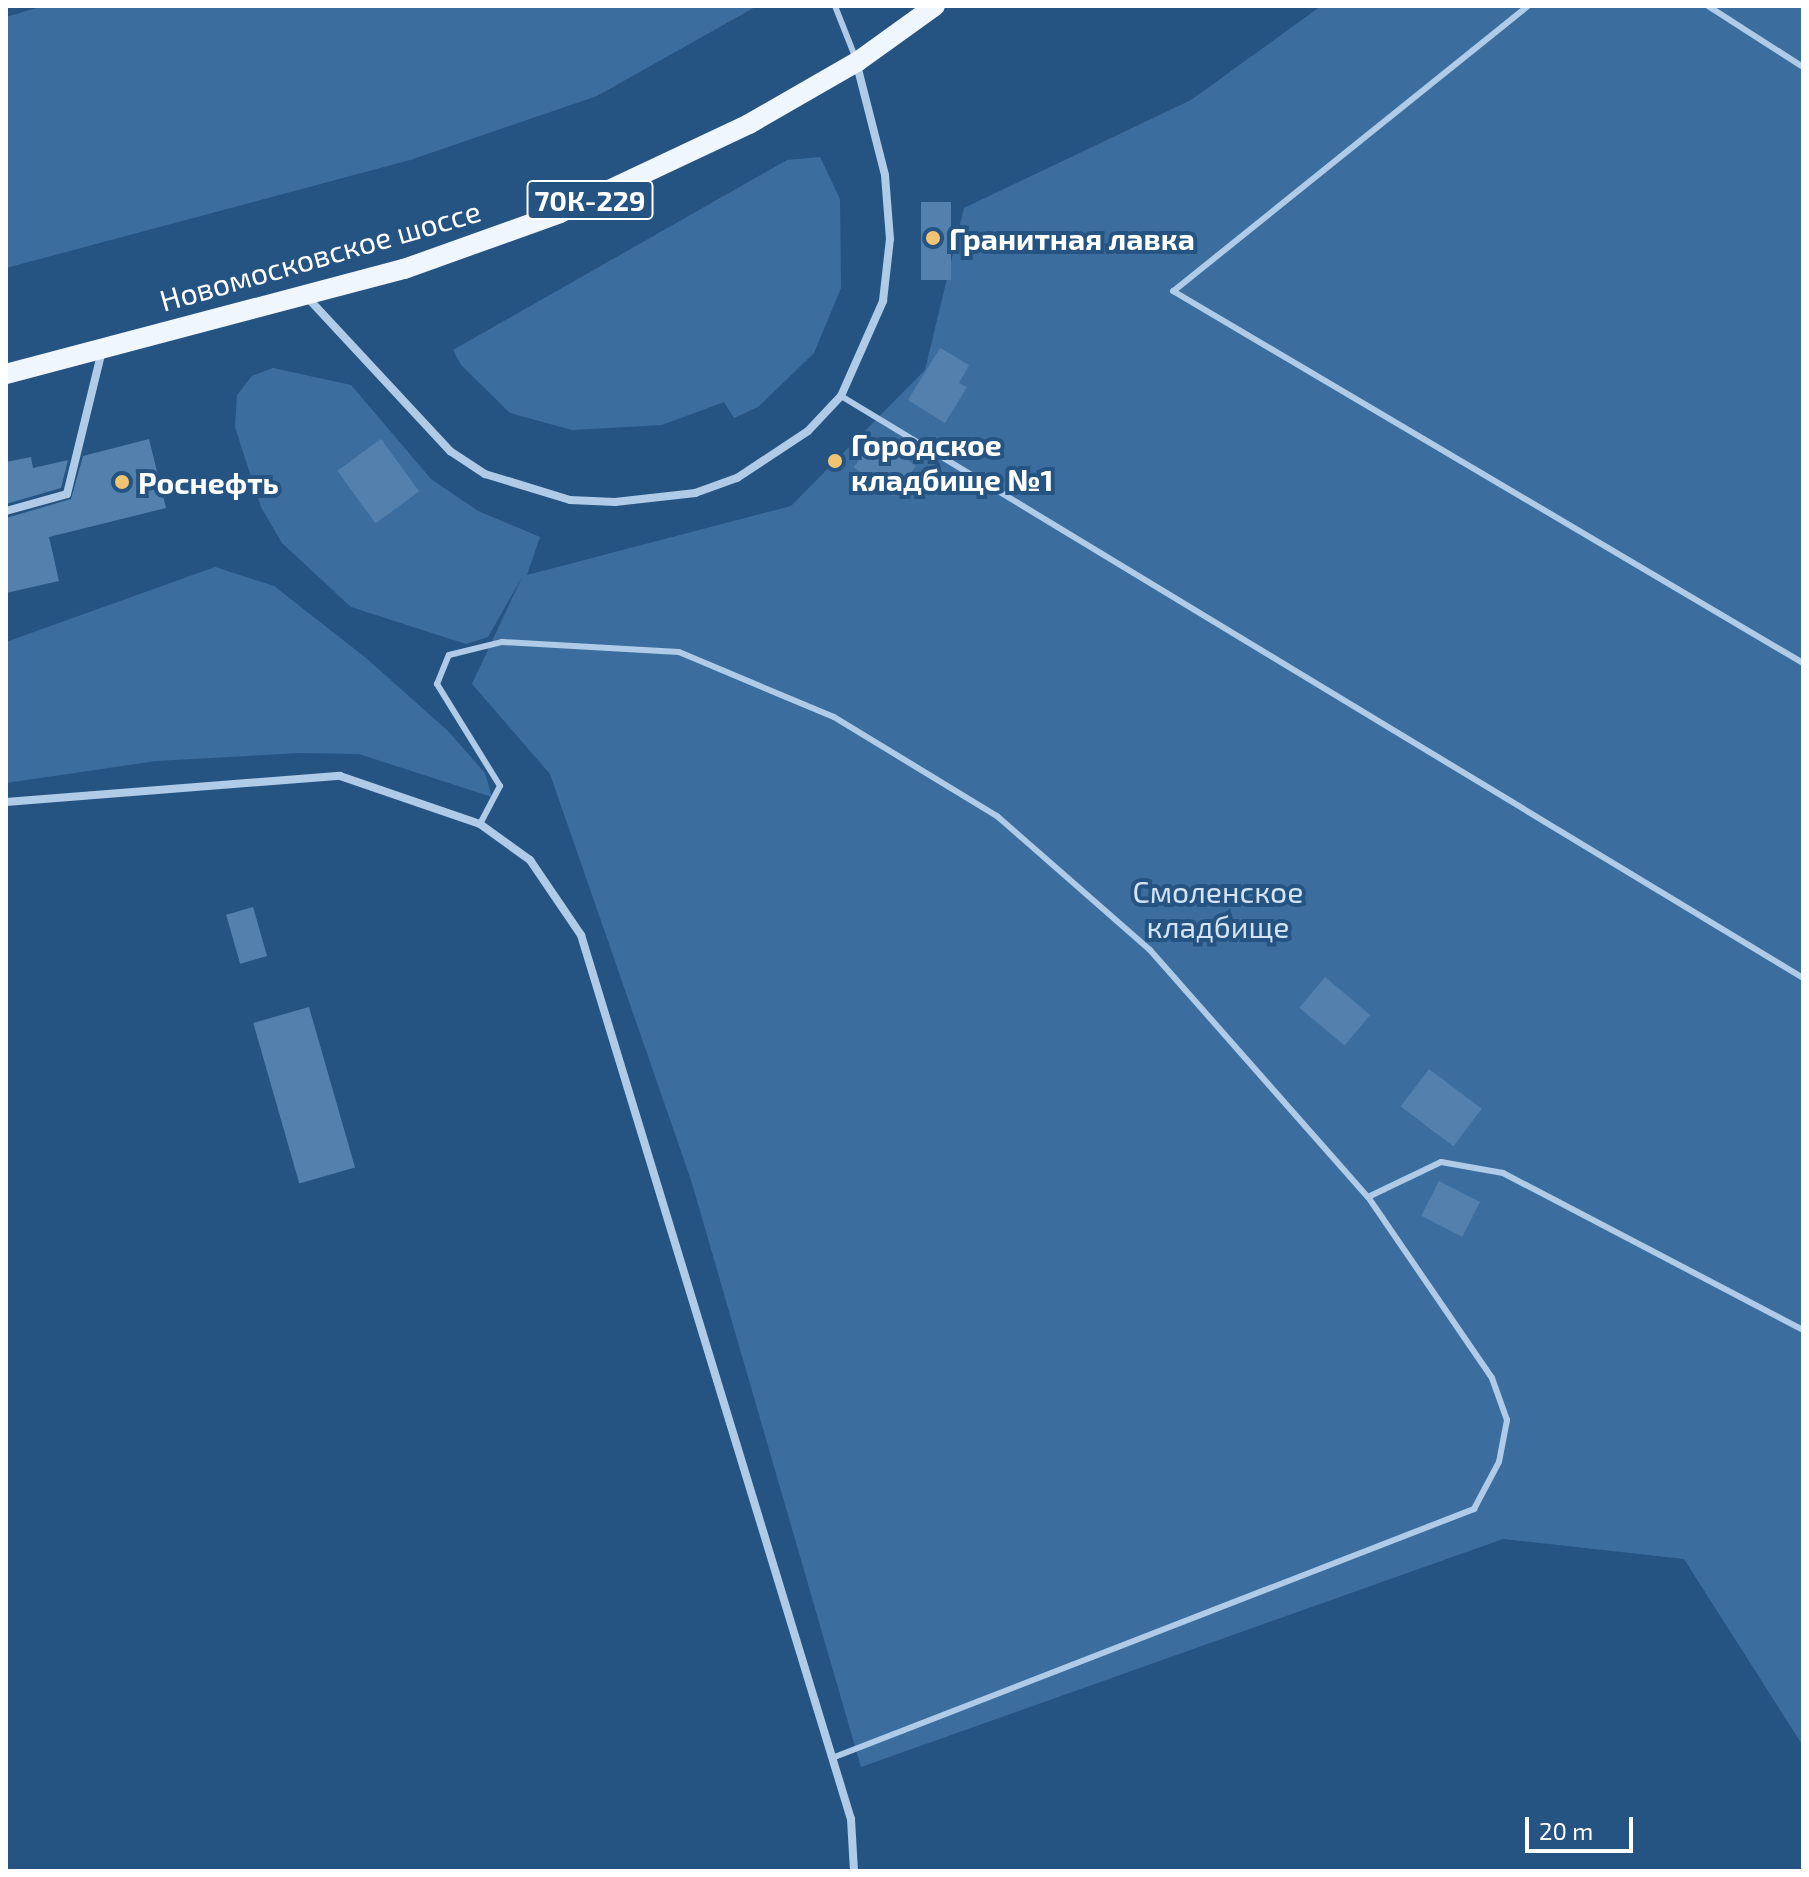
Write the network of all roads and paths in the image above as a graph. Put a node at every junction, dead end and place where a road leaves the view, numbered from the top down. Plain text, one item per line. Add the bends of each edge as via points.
1 (835, 6) edge
2 (935, 6) edge
3 (1528, 6) edge
4 (1708, 6) edge
5 (857, 62) junction
6 (1803, 67) edge
7 (305, 296) junction
8 (102, 348) junction
9 (6, 374) edge
10 (841, 396) junction
11 (6, 511) edge
12 (1803, 663) edge
13 (6, 802) edge
14 (480, 824) junction
15 (1803, 978) edge
16 (1368, 1197) junction
17 (1803, 1330) edge
18 (832, 1758) junction
19 (854, 1871) edge

1 - 5 lane
2 - 5 main road, 70К-229
3 - 12 lane via 1173,291
4 - 6 lane
5 - 7 main road, Новомосковское шоссе / 70К-229 via 681,160 560,213
5 - 10 street via 885,175 890,239 883,301
7 - 8 main road, Новомосковское шоссе / 70К-229
7 - 10 street via 450,451 498,479 570,500 656,500 737,478 808,431
8 - 9 main road, Новомосковское шоссе / 70К-229
8 - 11 street via 67,494
10 - 15 lane
13 - 14 street via 340,776
14 - 16 lane via 500,786 437,684 449,655 502,642 679,652 834,717 997,816 1150,950
14 - 18 street via 530,860 581,935
16 - 17 lane via 1441,1162 1503,1173
16 - 18 lane via 1492,1378 1507,1420 1499,1462 1474,1509
18 - 19 street via 851,1819

